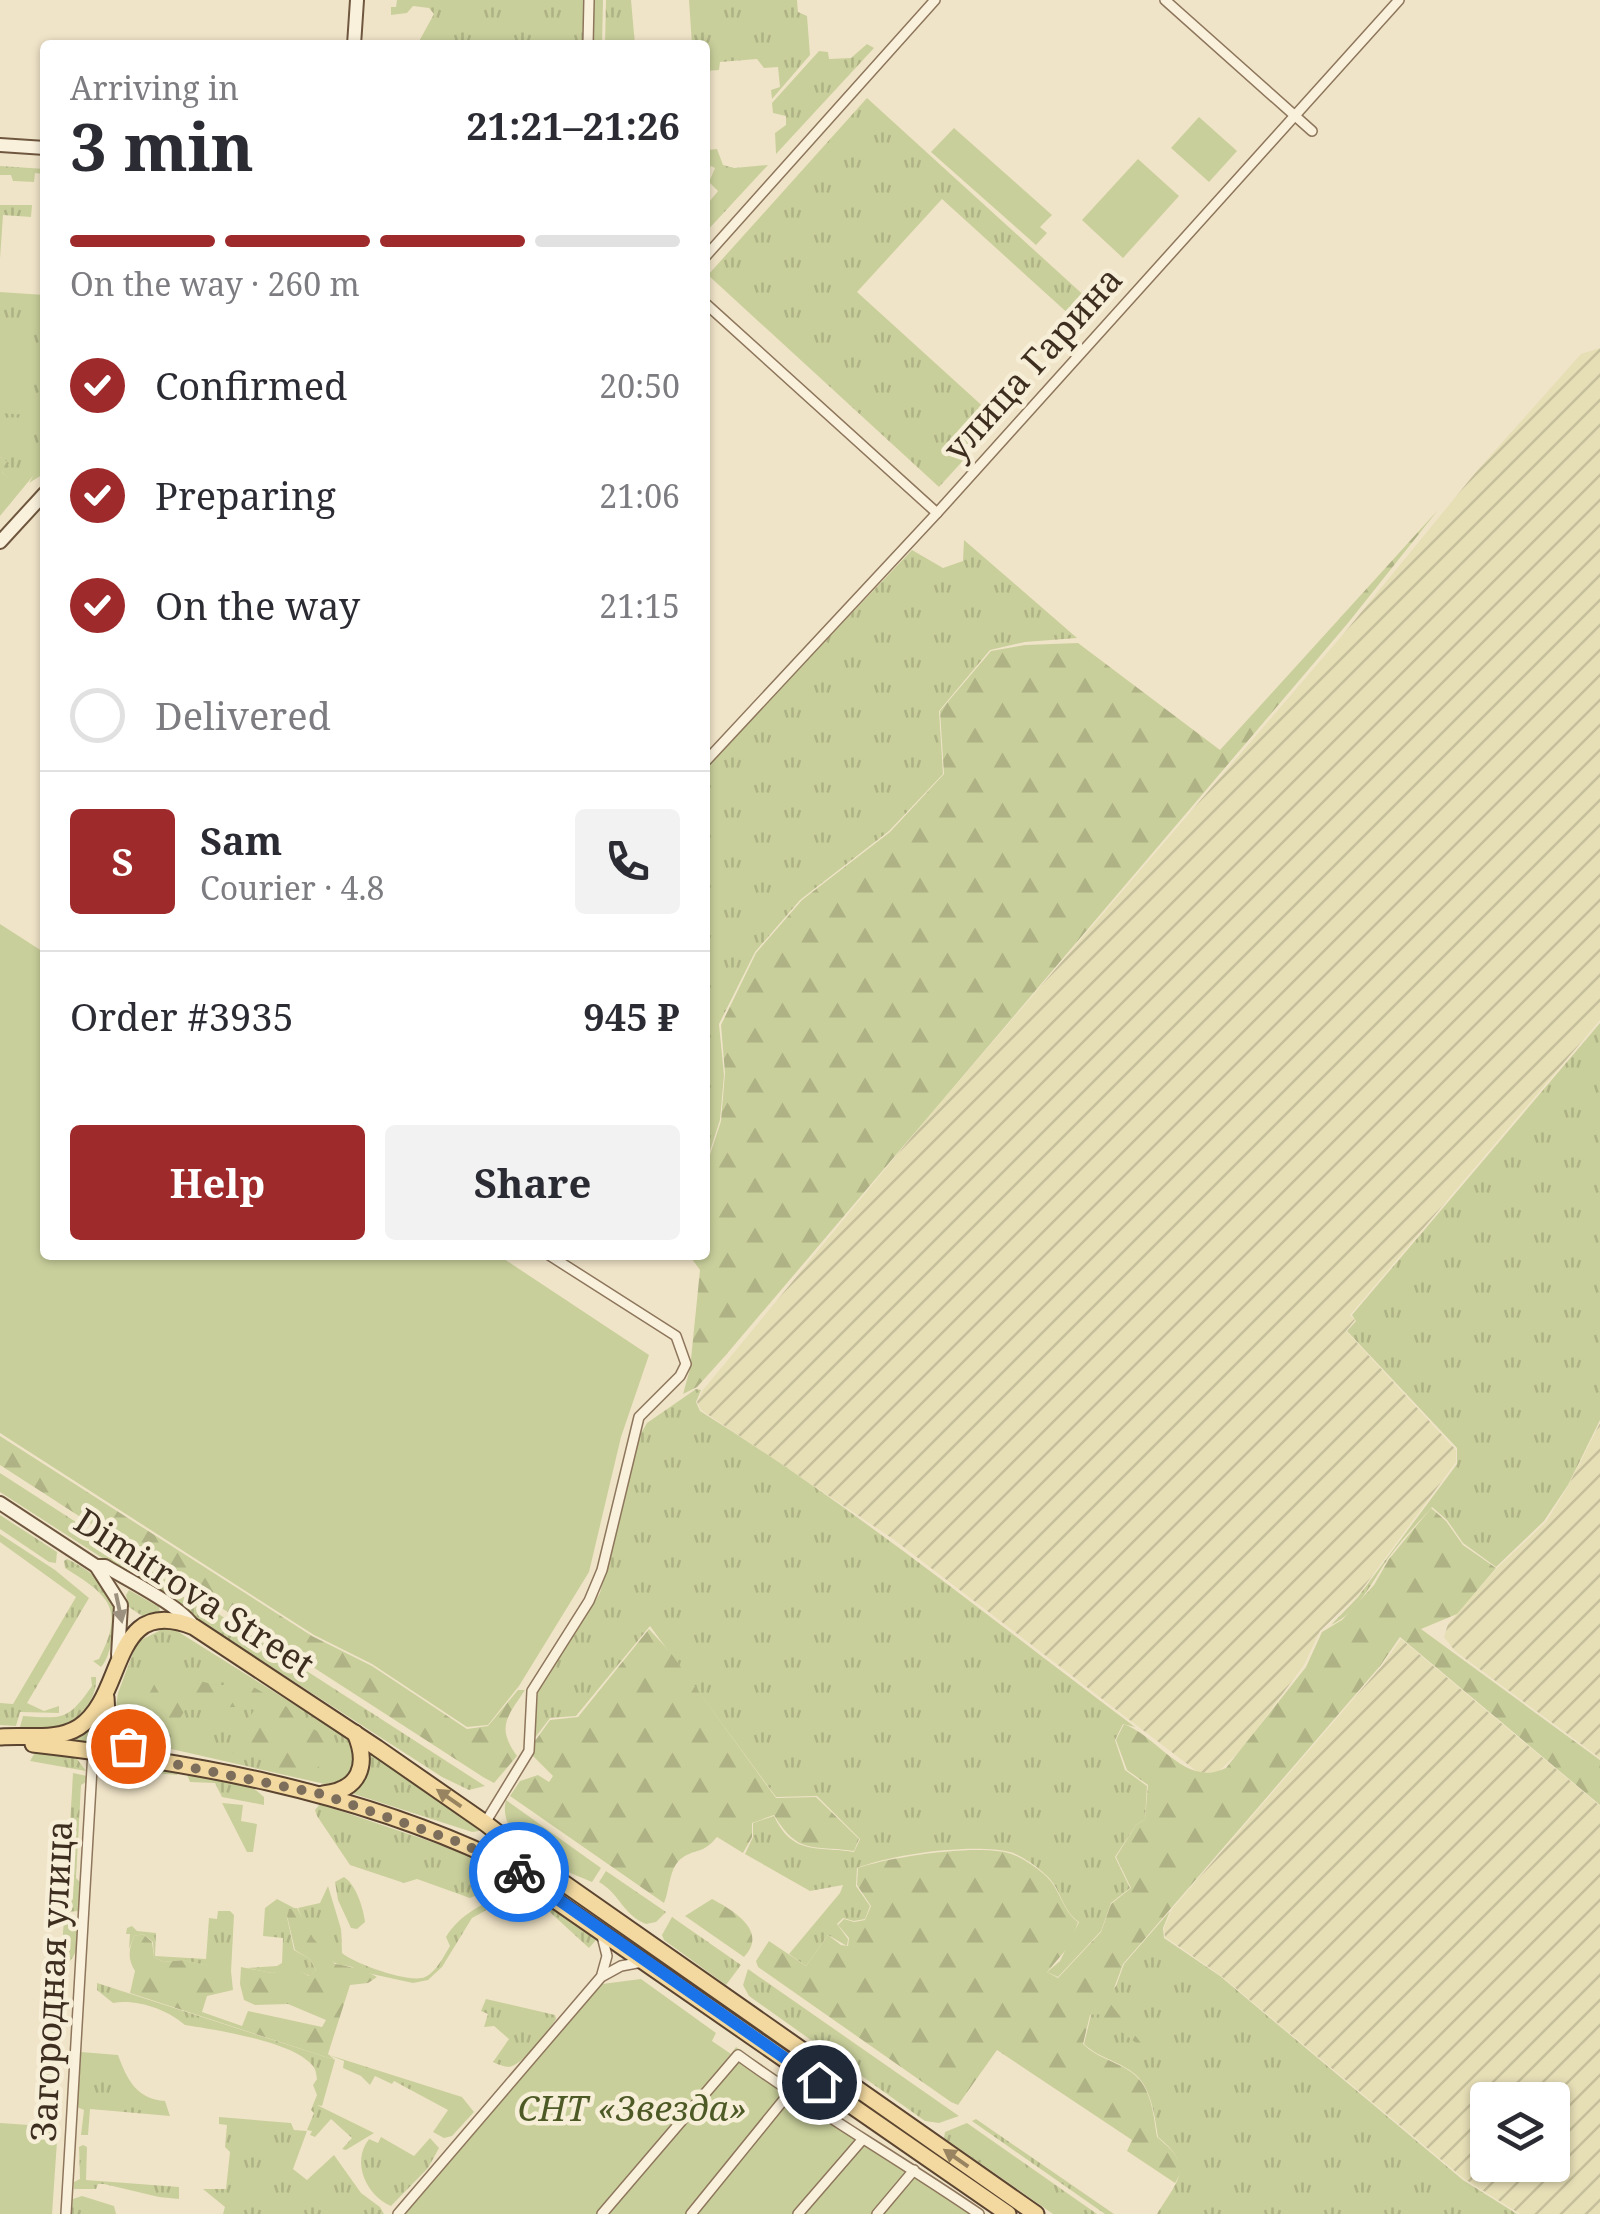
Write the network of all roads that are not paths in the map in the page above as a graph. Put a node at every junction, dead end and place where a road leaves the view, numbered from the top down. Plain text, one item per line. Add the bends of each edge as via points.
1 (357, 0) edge
2 (589, 0) edge
3 (935, 0) edge
4 (1165, 0) edge
5 (1398, 0) edge
6 (354, 40) edge
7 (588, 40) edge
8 (1294, 115) junction
9 (1312, 131) dead end
10 (0, 145) edge
11 (40, 148) edge
12 (710, 251) edge
13 (710, 308) edge
14 (40, 498) edge
15 (937, 513) junction
16 (0, 542) edge
17 (710, 757) edge
18 (558, 1260) edge
19 (0, 1504) edge
20 (96, 1566) junction
21 (194, 1627) junction
22 (118, 1657) junction
23 (106, 1694) junction
24 (355, 1733) junction
25 (1, 1737) edge
26 (93, 1751) junction
27 (174, 1764) junction
28 (321, 1794) junction
29 (486, 1823) junction
30 (574, 1912) junction
31 (648, 1963) junction
32 (601, 1976) junction
33 (791, 2062) junction
34 (777, 2083) junction
35 (790, 2092) junction
36 (862, 2140) junction
37 (914, 2170) junction
38 (66, 2214) edge
39 (398, 2214) edge
40 (602, 2214) edge
41 (691, 2214) edge
42 (798, 2214) edge
43 (877, 2214) edge
44 (979, 2214) edge
45 (1008, 2214) edge
46 (1036, 2214) edge

1 - 6 main road
2 - 7 street
3 - 12 street
4 - 8 street
5 - 8 street, улица Гарина
8 - 9 street
8 - 15 street, улица Гарина
10 - 11 main road
13 - 15 street
14 - 16 main road
15 - 17 street, улица Гарина
18 - 29 street via 676,1336 686,1364 639,1417 602,1570 532,1691 529,1751
19 - 20 main road, Dimitrova Street
20 - 21 main road, Dimitrova Street
20 -> 22 main road via 121,1605
21 - 22 main road via 151,1622
21 - 24 main road, Dimitrova Street
22 - 23 main road
23 - 25 main road via 70,1731
23 - 27 main road via 109,1721 122,1741
24 - 28 main road via 363,1756 360,1774 346,1788
29 -> 24 main road, Dimitrova Street
25 - 26 main road
26 - 27 main road
26 - 38 street, Загородная улица
27 - 28 main road
28 - 30 main road via 464,1844
46 -> 29 main road, Dimitrova Street
30 - 31 main road
30 - 32 street via 604,1938
31 - 32 street
31 - 33 main road
32 - 39 street
33 - 34 street
33 - 45 main road
34 - 35 street
34 - 40 street via 738,2055
35 - 36 street
35 - 41 street
36 - 37 street
36 - 42 street
37 - 43 street
37 - 44 street

